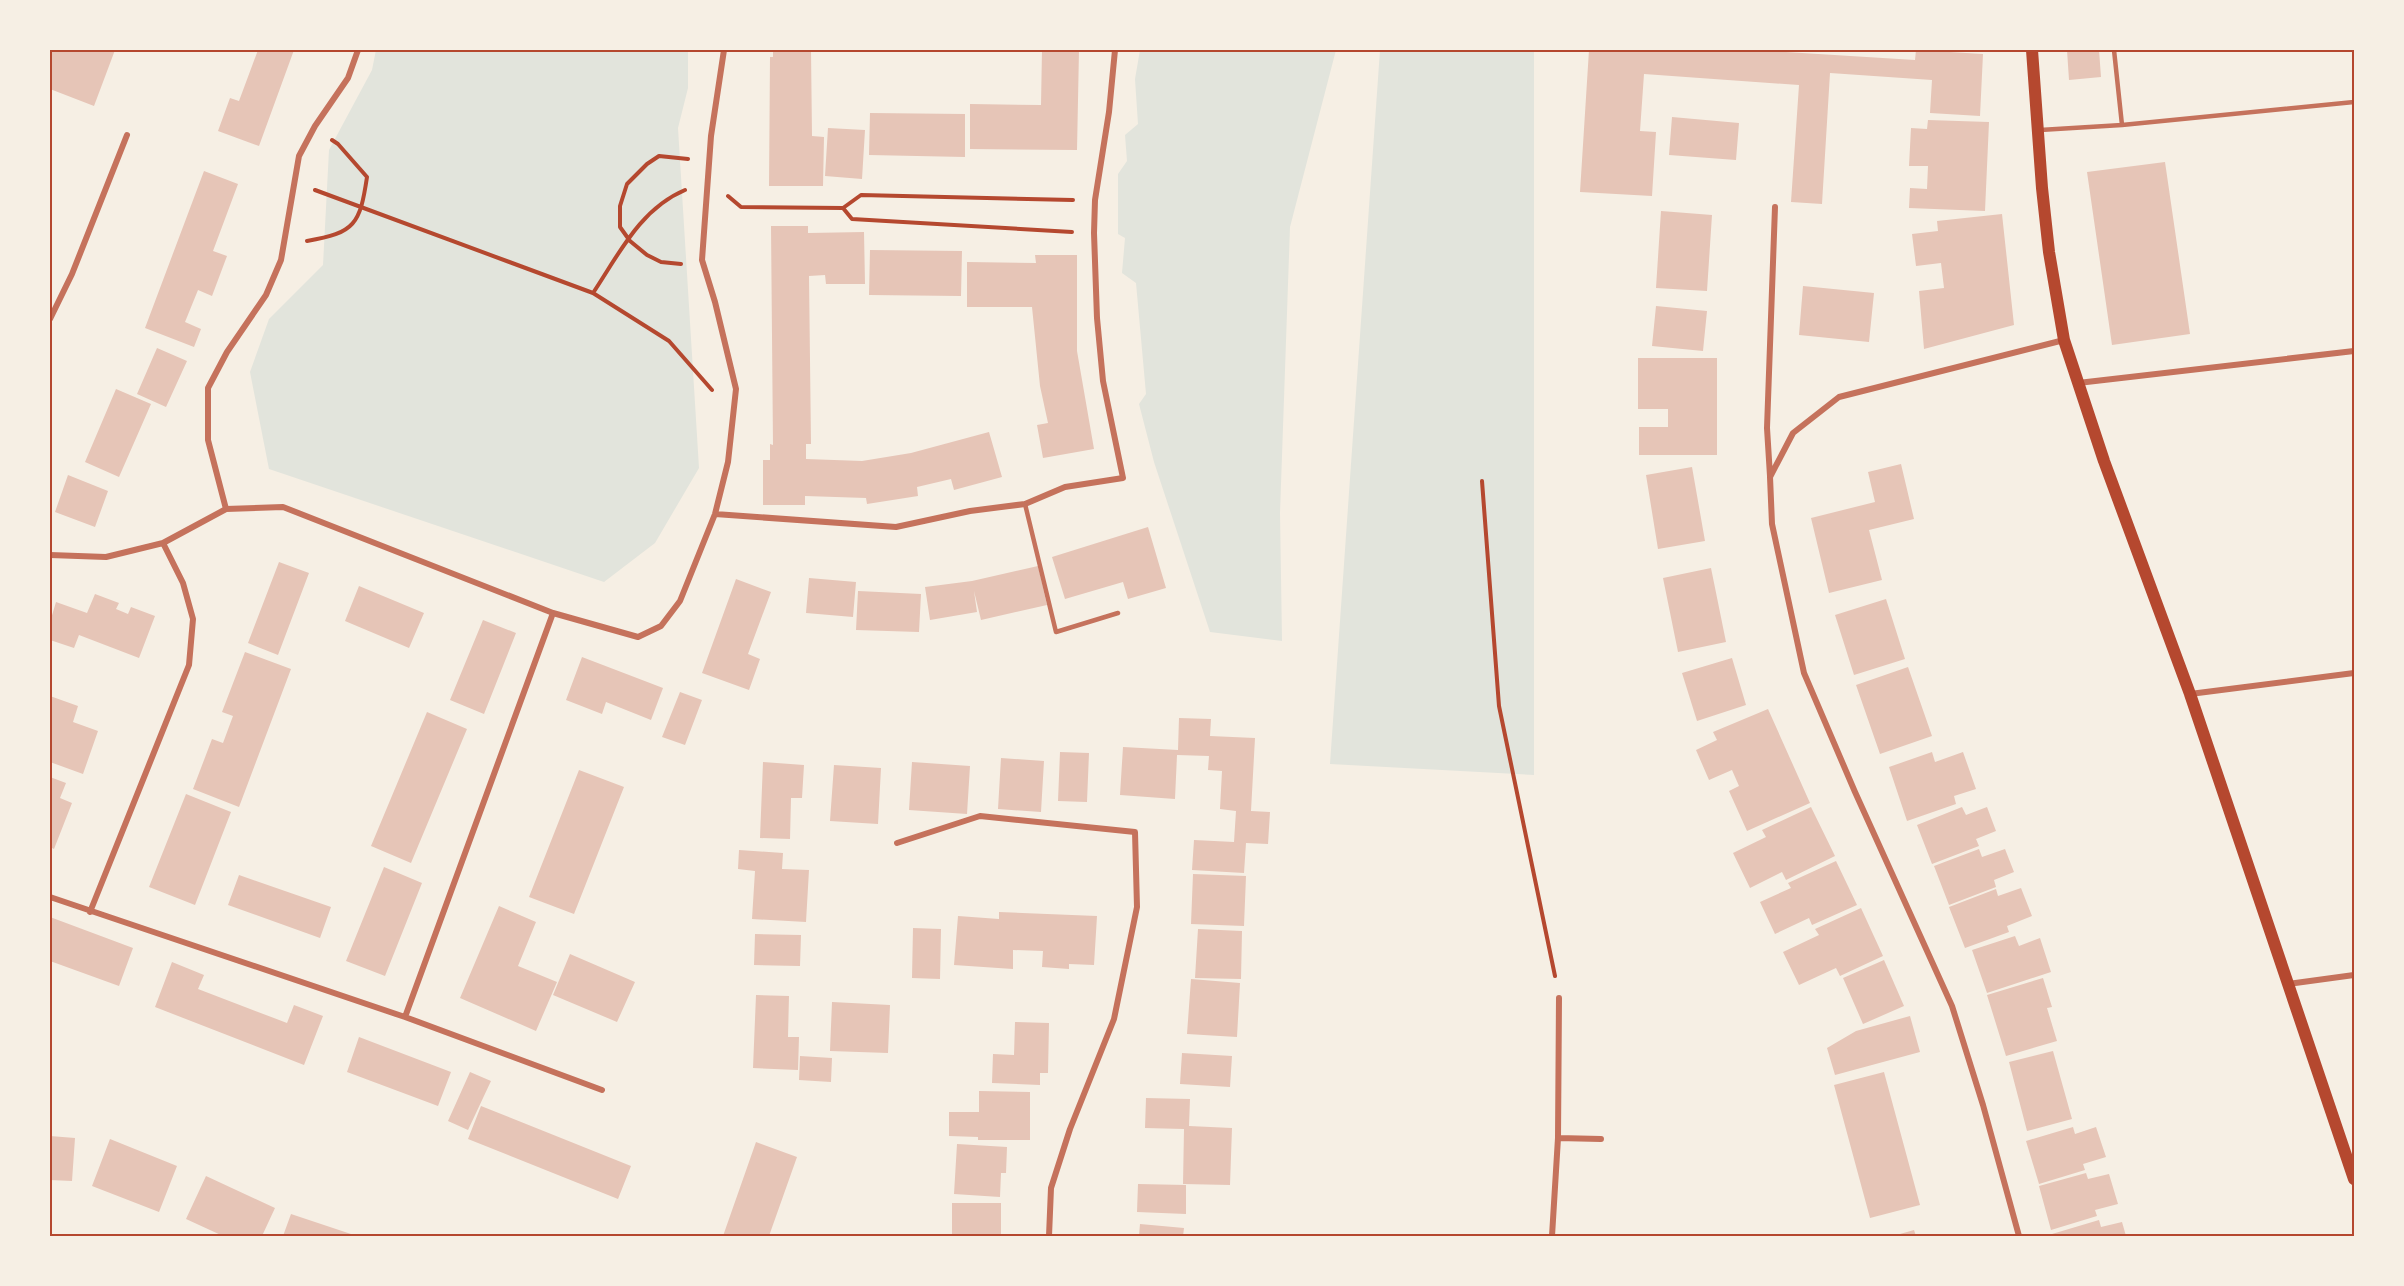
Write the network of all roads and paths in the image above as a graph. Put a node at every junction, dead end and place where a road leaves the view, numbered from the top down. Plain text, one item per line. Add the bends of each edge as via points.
1 (358, 50) edge
2 (724, 50) edge
3 (1115, 50) edge
4 (2032, 50) edge
5 (2114, 50) edge
6 (2355, 102) edge
7 (2122, 125) junction
8 (314, 128) junction
9 (2038, 130) junction
10 (127, 135) dead end
11 (709, 159) junction
12 (294, 182) junction
13 (706, 185) junction
14 (1095, 200) junction
15 (362, 207) junction
16 (1775, 207) dead end
17 (843, 208) junction
18 (1094, 233) junction
19 (629, 239) junction
20 (283, 246) junction
21 (702, 260) junction
22 (593, 293) junction
23 (50, 319) edge
24 (2064, 340) junction
25 (2355, 351) edge
26 (2077, 383) junction
27 (733, 415) junction
28 (1770, 477) junction
29 (1482, 481) dead end
30 (1025, 504) junction
31 (226, 509) junction
32 (715, 514) junction
33 (163, 543) junction
34 (50, 555) edge
35 (553, 612) junction
36 (1118, 613) dead end
37 (2355, 673) edge
38 (2190, 694) junction
39 (897, 843) dead end
40 (50, 897) edge
41 (90, 912) junction
42 (2355, 975) edge
43 (2288, 984) junction
44 (1559, 998) joint
45 (405, 1017) junction
46 (602, 1090) dead end
47 (1558, 1138) junction
48 (1601, 1139) dead end
49 (2355, 1179) edge
50 (1049, 1236) edge
51 (1552, 1236) edge
52 (2019, 1236) edge

1 - 8 street via 348,78
2 - 11 street
3 - 14 street
4 - 9 main road
5 - 7 lane
6 - 7 lane
7 - 9 lane
8 - 12 street via 299,156
8 - 15 path via 339,144 367,177
9 - 24 main road via 2049,252
10 - 23 street
11 - 13 street
11 - 19 path via 660,156 627,184 620,206 620,227
12 - 15 path
12 - 20 street
13 - 17 path via 724,192 741,207
13 - 19 path via 667,198 643,218
13 - 21 street
14 - 17 path via 861,195
14 - 18 street
15 - 20 path via 353,225 334,237
15 - 22 path
16 - 28 street via 1767,428
17 - 18 path via 852,219
18 - 30 street via 1103,381 1123,478 1065,488
19 - 21 path via 646,255 661,262 682,264
19 - 22 path
20 - 31 street via 266,295 208,388 208,440
21 - 27 street via 736,389
22 - 27 path via 669,340
24 - 26 main road
24 - 28 street via 1839,397 1793,433
25 - 26 street
26 - 38 main road
27 - 32 street via 728,462
28 - 52 street via 1772,524 1804,673 1952,1006
29 - 44 path via 1499,706
30 - 32 street via 896,527
30 - 36 lane via 1056,633
31 - 33 street
31 - 35 street via 283,507
32 - 35 street via 680,601 661,626 638,637
33 - 34 street via 106,557
33 - 41 street via 183,583 193,619 189,665
35 - 45 street
37 - 38 street
38 - 43 main road
39 - 50 street via 980,816 1135,832 1137,907 1114,1019 1051,1188
40 - 41 street
41 - 45 street
42 - 43 street
43 - 49 main road
44 - 47 street
45 - 46 street
47 - 48 street
47 - 51 street

